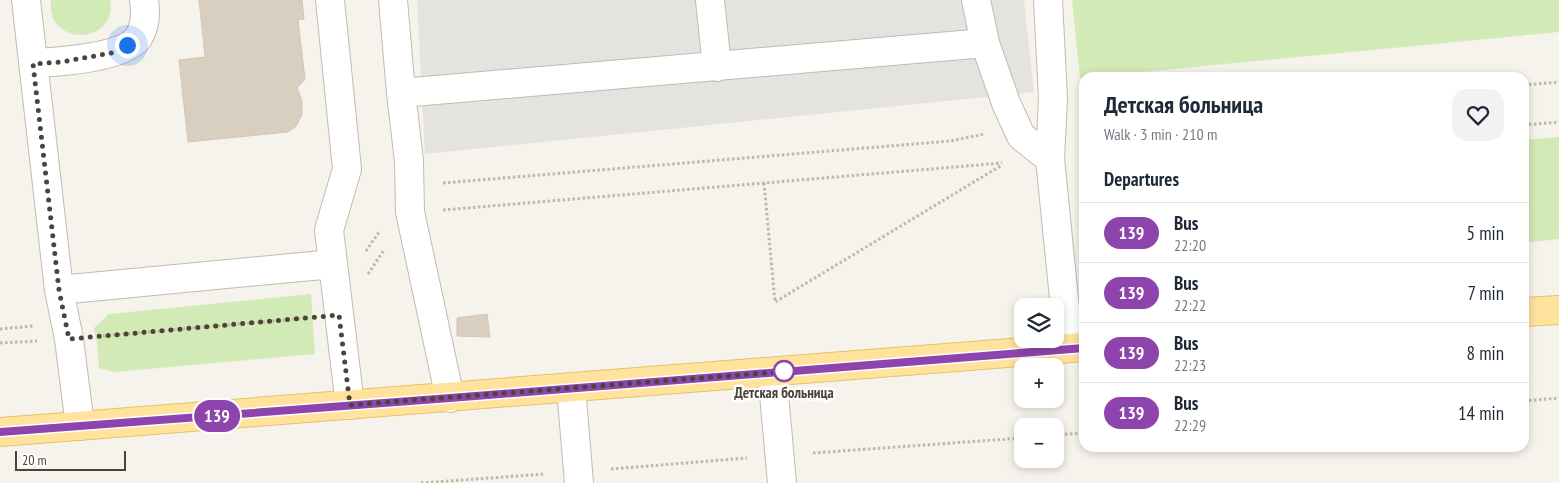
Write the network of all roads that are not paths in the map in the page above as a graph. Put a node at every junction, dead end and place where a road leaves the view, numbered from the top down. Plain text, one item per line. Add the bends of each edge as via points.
1 (26, 0) edge
2 (144, 0) edge
3 (330, 0) edge
4 (393, 0) edge
5 (710, 0) edge
6 (976, 0) edge
7 (1048, 0) edge
8 (985, 43) junction
9 (33, 64) junction
10 (717, 67) junction
11 (401, 93) junction
12 (1050, 159) junction
13 (333, 264) junction
14 (59, 290) junction
15 (1559, 310) edge
16 (1529, 312) edge
17 (1076, 348) edge
18 (772, 372) junction
19 (571, 388) junction
20 (450, 398) junction
21 (350, 405) junction
22 (80, 426) junction
23 (0, 432) edge
24 (578, 477) edge
25 (782, 483) edge

1 - 9 street
2 - 9 street via 146,16 138,38 117,52
3 - 13 street via 348,169 329,230
4 - 11 street
5 - 10 street
6 - 8 street
7 - 12 street via 1053,98
8 - 10 street
8 - 12 street via 1021,136
9 - 14 street
10 - 11 street
11 - 20 street via 409,161 410,212
12 - 17 street
13 - 14 street
13 - 21 street
14 - 22 street
15 - 16 main road
17 - 18 main road
18 - 19 main road
18 - 25 street
19 - 20 main road
19 - 24 street
20 - 21 main road
21 - 22 main road
22 - 23 main road

